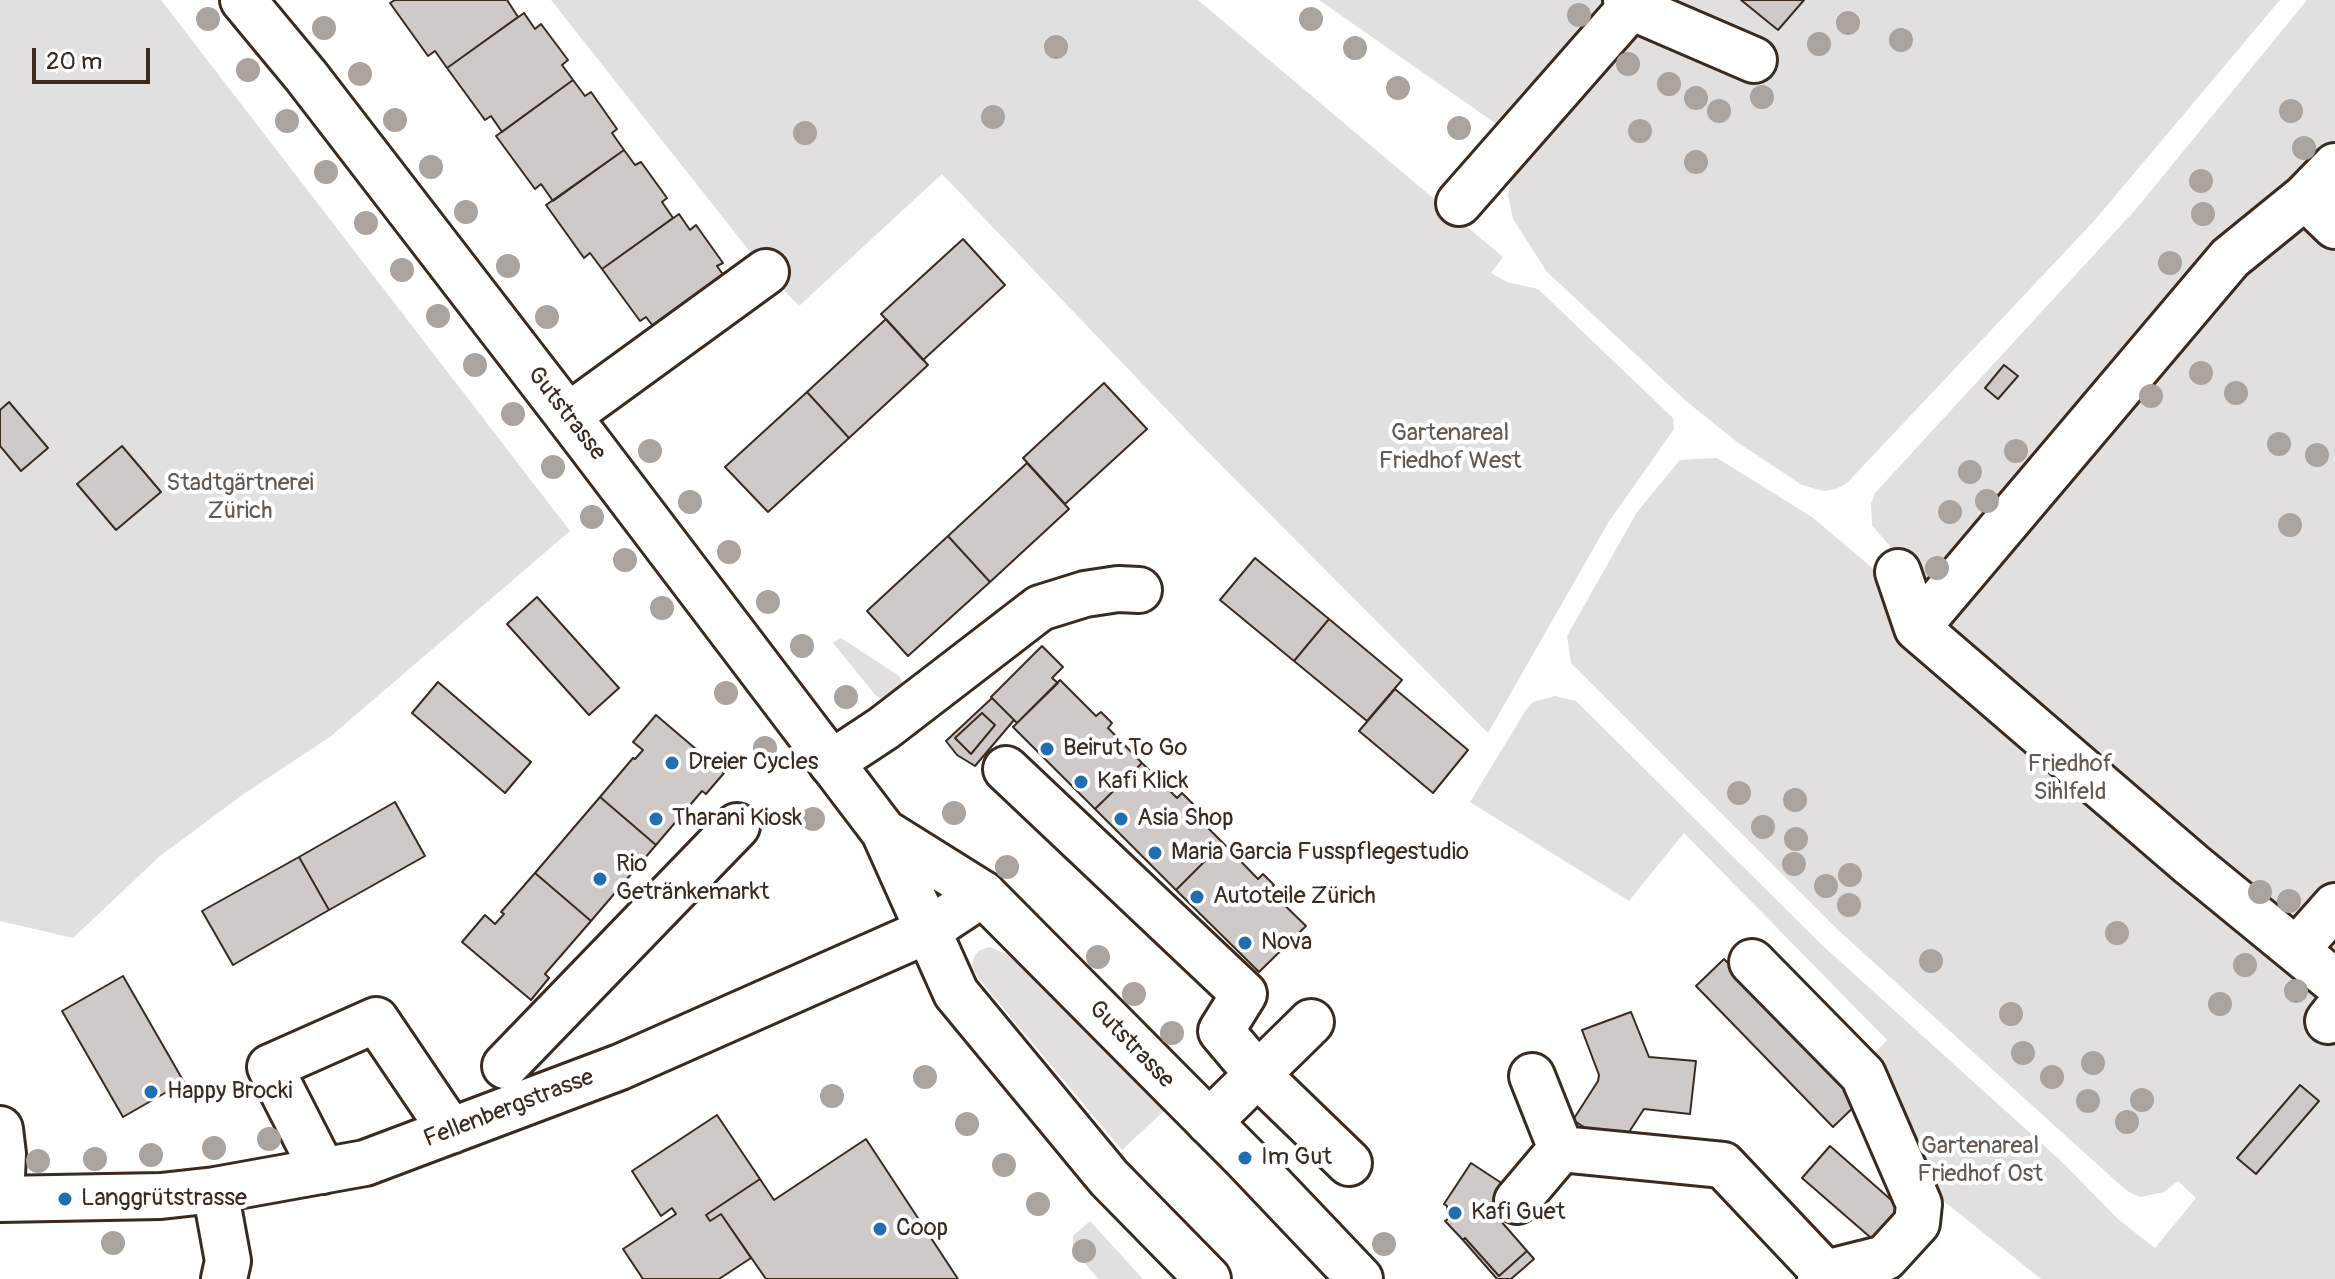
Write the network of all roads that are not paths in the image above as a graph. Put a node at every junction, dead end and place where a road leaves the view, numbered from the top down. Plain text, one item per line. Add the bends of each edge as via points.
1 (243, 0) edge
2 (1628, 4) edge
3 (1754, 60) dead end
4 (2335, 166) edge
5 (1459, 203) dead end
6 (2320, 212) edge
7 (766, 272) dead end
8 (568, 416) junction
9 (1898, 572) dead end
10 (1139, 590) dead end
11 (1917, 628) junction
12 (831, 763) junction
13 (1006, 769) dead end
14 (737, 826) dead end
15 (884, 832) junction
16 (983, 894) junction
17 (2335, 906) edge
18 (927, 931) junction
19 (2296, 950) junction
20 (1752, 962) dead end
21 (2333, 1005) edge
22 (1311, 1022) dead end
23 (505, 1066) dead end
24 (1259, 1076) junction
25 (1532, 1076) dead end
26 (1209, 1122) junction
27 (0, 1129) edge
28 (451, 1131) junction
29 (1561, 1149) junction
30 (1349, 1163) dead end
31 (323, 1171) junction
32 (215, 1190) junction
33 (0, 1199) edge
34 (1517, 1201) dead end
35 (1822, 1276) edge
36 (224, 1279) edge
37 (1208, 1279) edge
38 (1360, 1279) edge

1 - 8 main road, Gutstrasse
2 - 3 main road
2 - 5 main road
4 - 6 main road
6 - 11 main road via 2230,258
7 - 8 main road
8 - 12 main road, Gutstrasse
9 - 11 main road
10 - 12 main road via 1085,594 1040,608
11 - 19 main road
12 - 15 main road, Gutstrasse
13 - 24 main road via 1244,994 1221,1031
14 - 23 main road
15 - 16 main road, Gutstrasse
15 - 18 main road, Gutstrasse
16 - 18 main road, Fellenbergstrasse
16 - 26 main road, Gutstrasse
17 - 19 main road
18 - 28 main road, Fellenbergstrasse via 620,1067
18 - 37 main road, Gutstrasse via 956,993 1109,1178
19 - 21 main road
20 - 35 main road via 1863,1075 1919,1204 1917,1223 1885,1258
22 - 24 main road
24 - 26 main road
24 - 30 main road
25 - 29 main road
26 - 38 main road, Gutstrasse
27 - 33 main road
28 - 31 main road, Fellenbergstrasse via 365,1163
28 - 31 main road via 376,1020 270,1067
29 - 34 main road
29 - 35 main road via 1723,1165
31 - 32 main road, Fellenbergstrasse
32 - 33 main road, Fellenbergstrasse
32 - 36 main road via 228,1261

